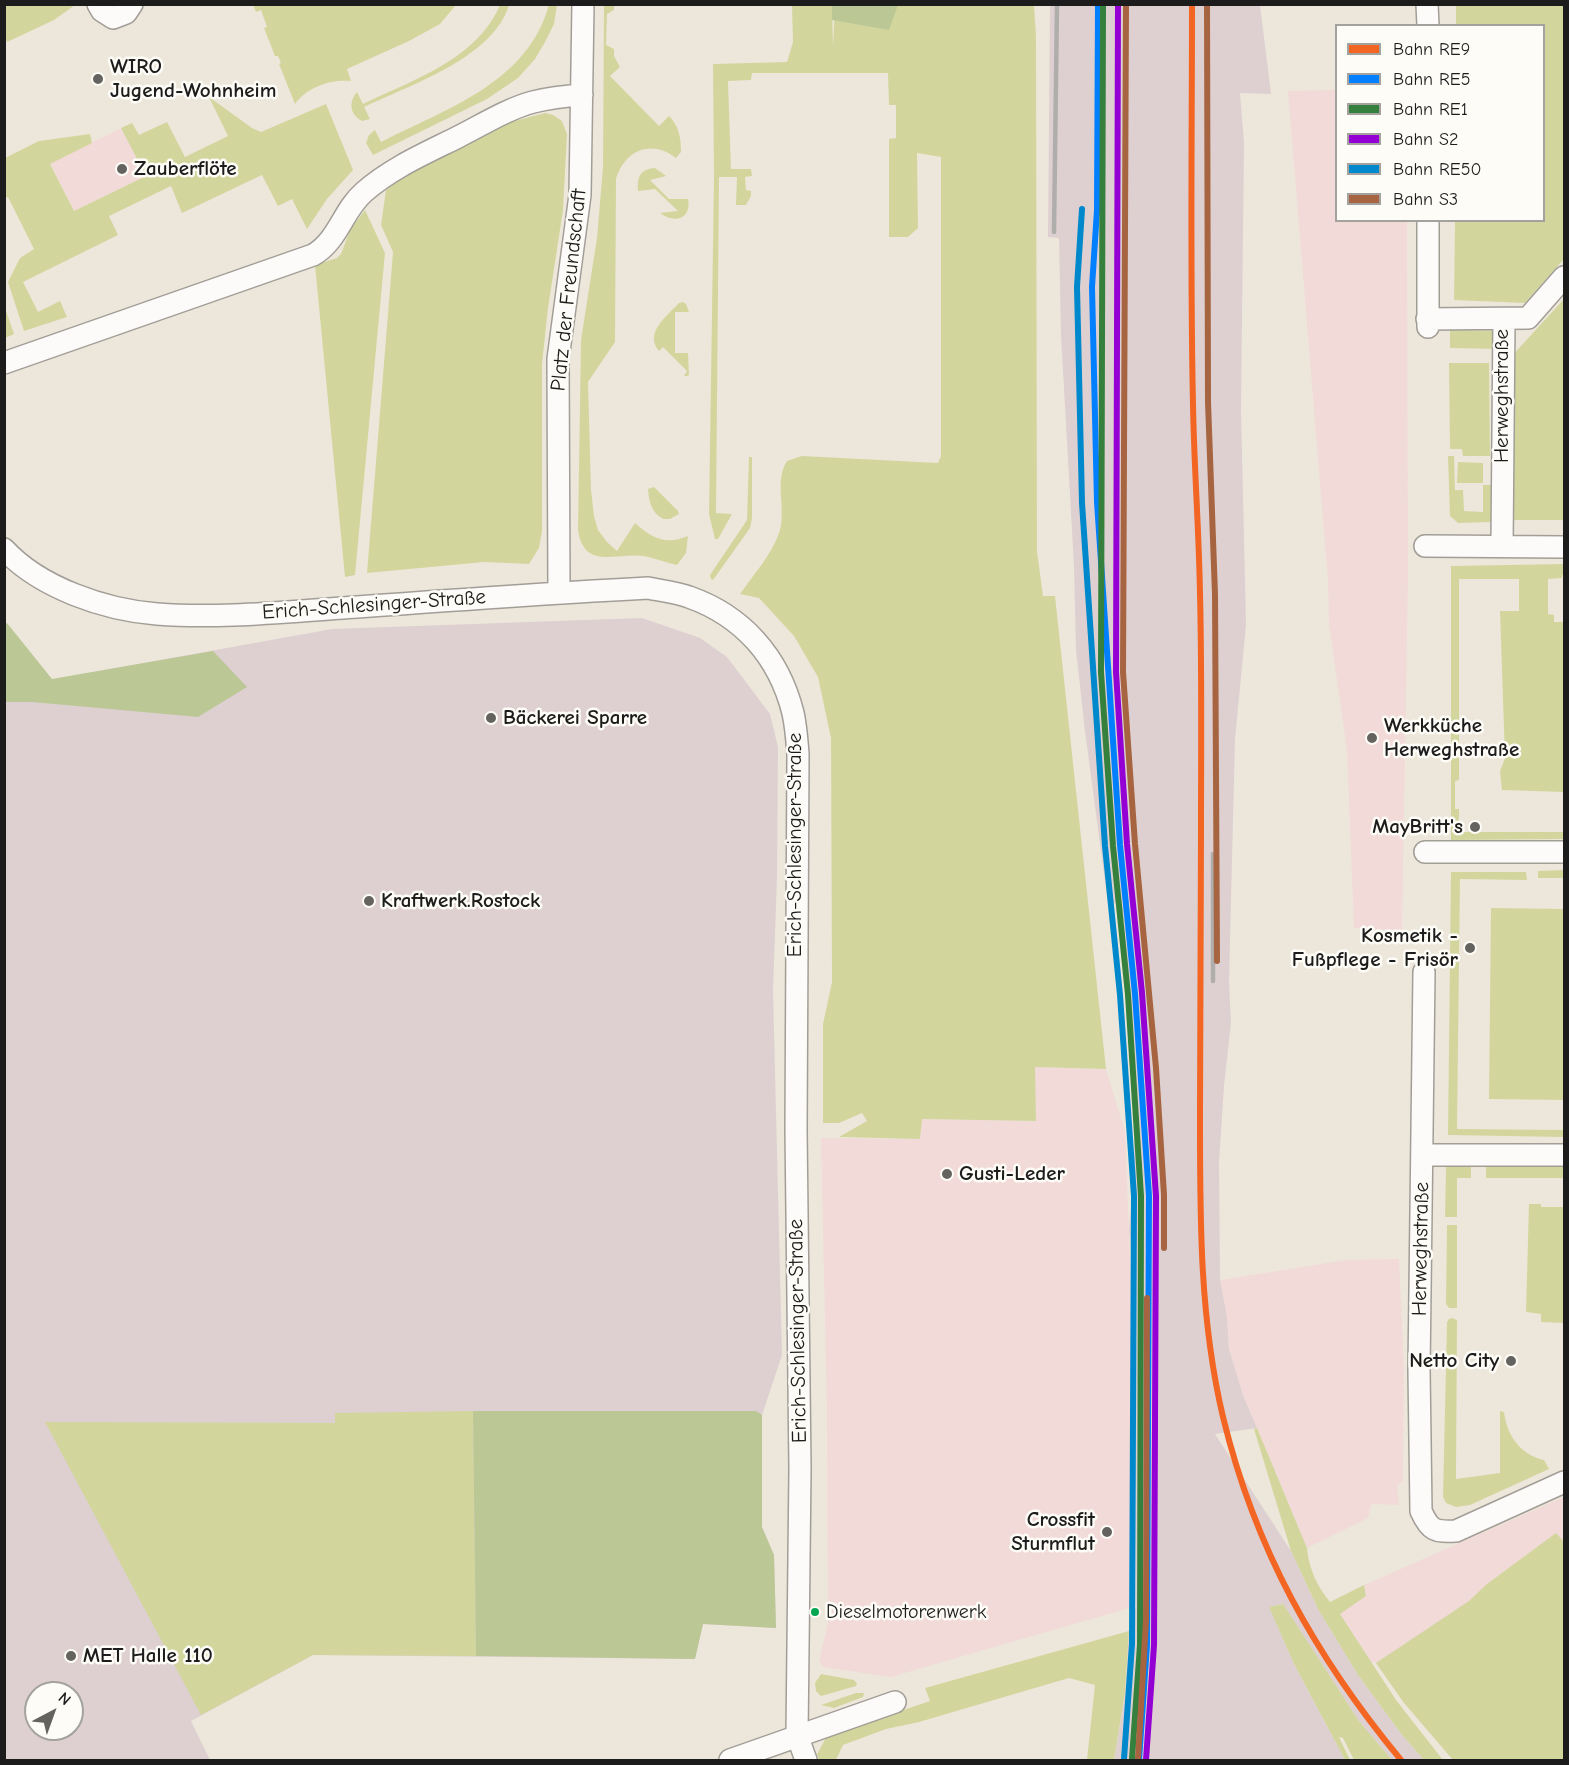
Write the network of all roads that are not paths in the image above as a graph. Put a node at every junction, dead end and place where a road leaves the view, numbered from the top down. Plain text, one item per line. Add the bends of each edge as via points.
1 (98, 4) edge
2 (132, 4) edge
3 (583, 4) edge
4 (1428, 4) edge
5 (1428, 24) edge
6 (582, 95) junction
7 (1428, 222) edge
8 (1564, 277) edge
9 (1504, 320) junction
10 (4, 363) edge
11 (1425, 546) dead end
12 (1502, 546) junction
13 (1564, 547) edge
14 (4, 549) edge
15 (559, 593) junction
16 (1434, 852) dead end
17 (1564, 852) edge
18 (1424, 972) dead end
19 (1423, 1155) junction
20 (1564, 1155) edge
21 (1564, 1482) edge
22 (895, 1702) dead end
23 (797, 1736) junction
24 (730, 1761) edge
25 (806, 1761) edge

1 - 2 street via 113,18 126,13
3 - 6 street, Platz der Freundschaft
4 - 5 street
6 - 10 street via 532,102 394,170 363,193 324,249 313,255
6 - 15 street, Platz der Freundschaft via 577,224 558,359
7 - 9 street, Herweghstraße via 1434,322
8 - 9 street via 1528,318
9 - 12 street, Herweghstraße
11 - 12 street
12 - 13 street
14 - 15 street, Erich-Schlesinger-Straße via 40,578 64,590 106,605 155,614 288,612
15 - 23 street, Erich-Schlesinger-Straße via 648,588 712,606 736,620 759,644 787,693 793,714 799,824 795,993 800,1469
16 - 17 street
18 - 19 street, Herweghstraße
19 - 20 street
19 - 21 street, Herweghstraße via 1419,1480 1421,1511 1427,1525 1439,1532 1456,1531
22 - 23 street
23 - 24 street
23 - 25 street

